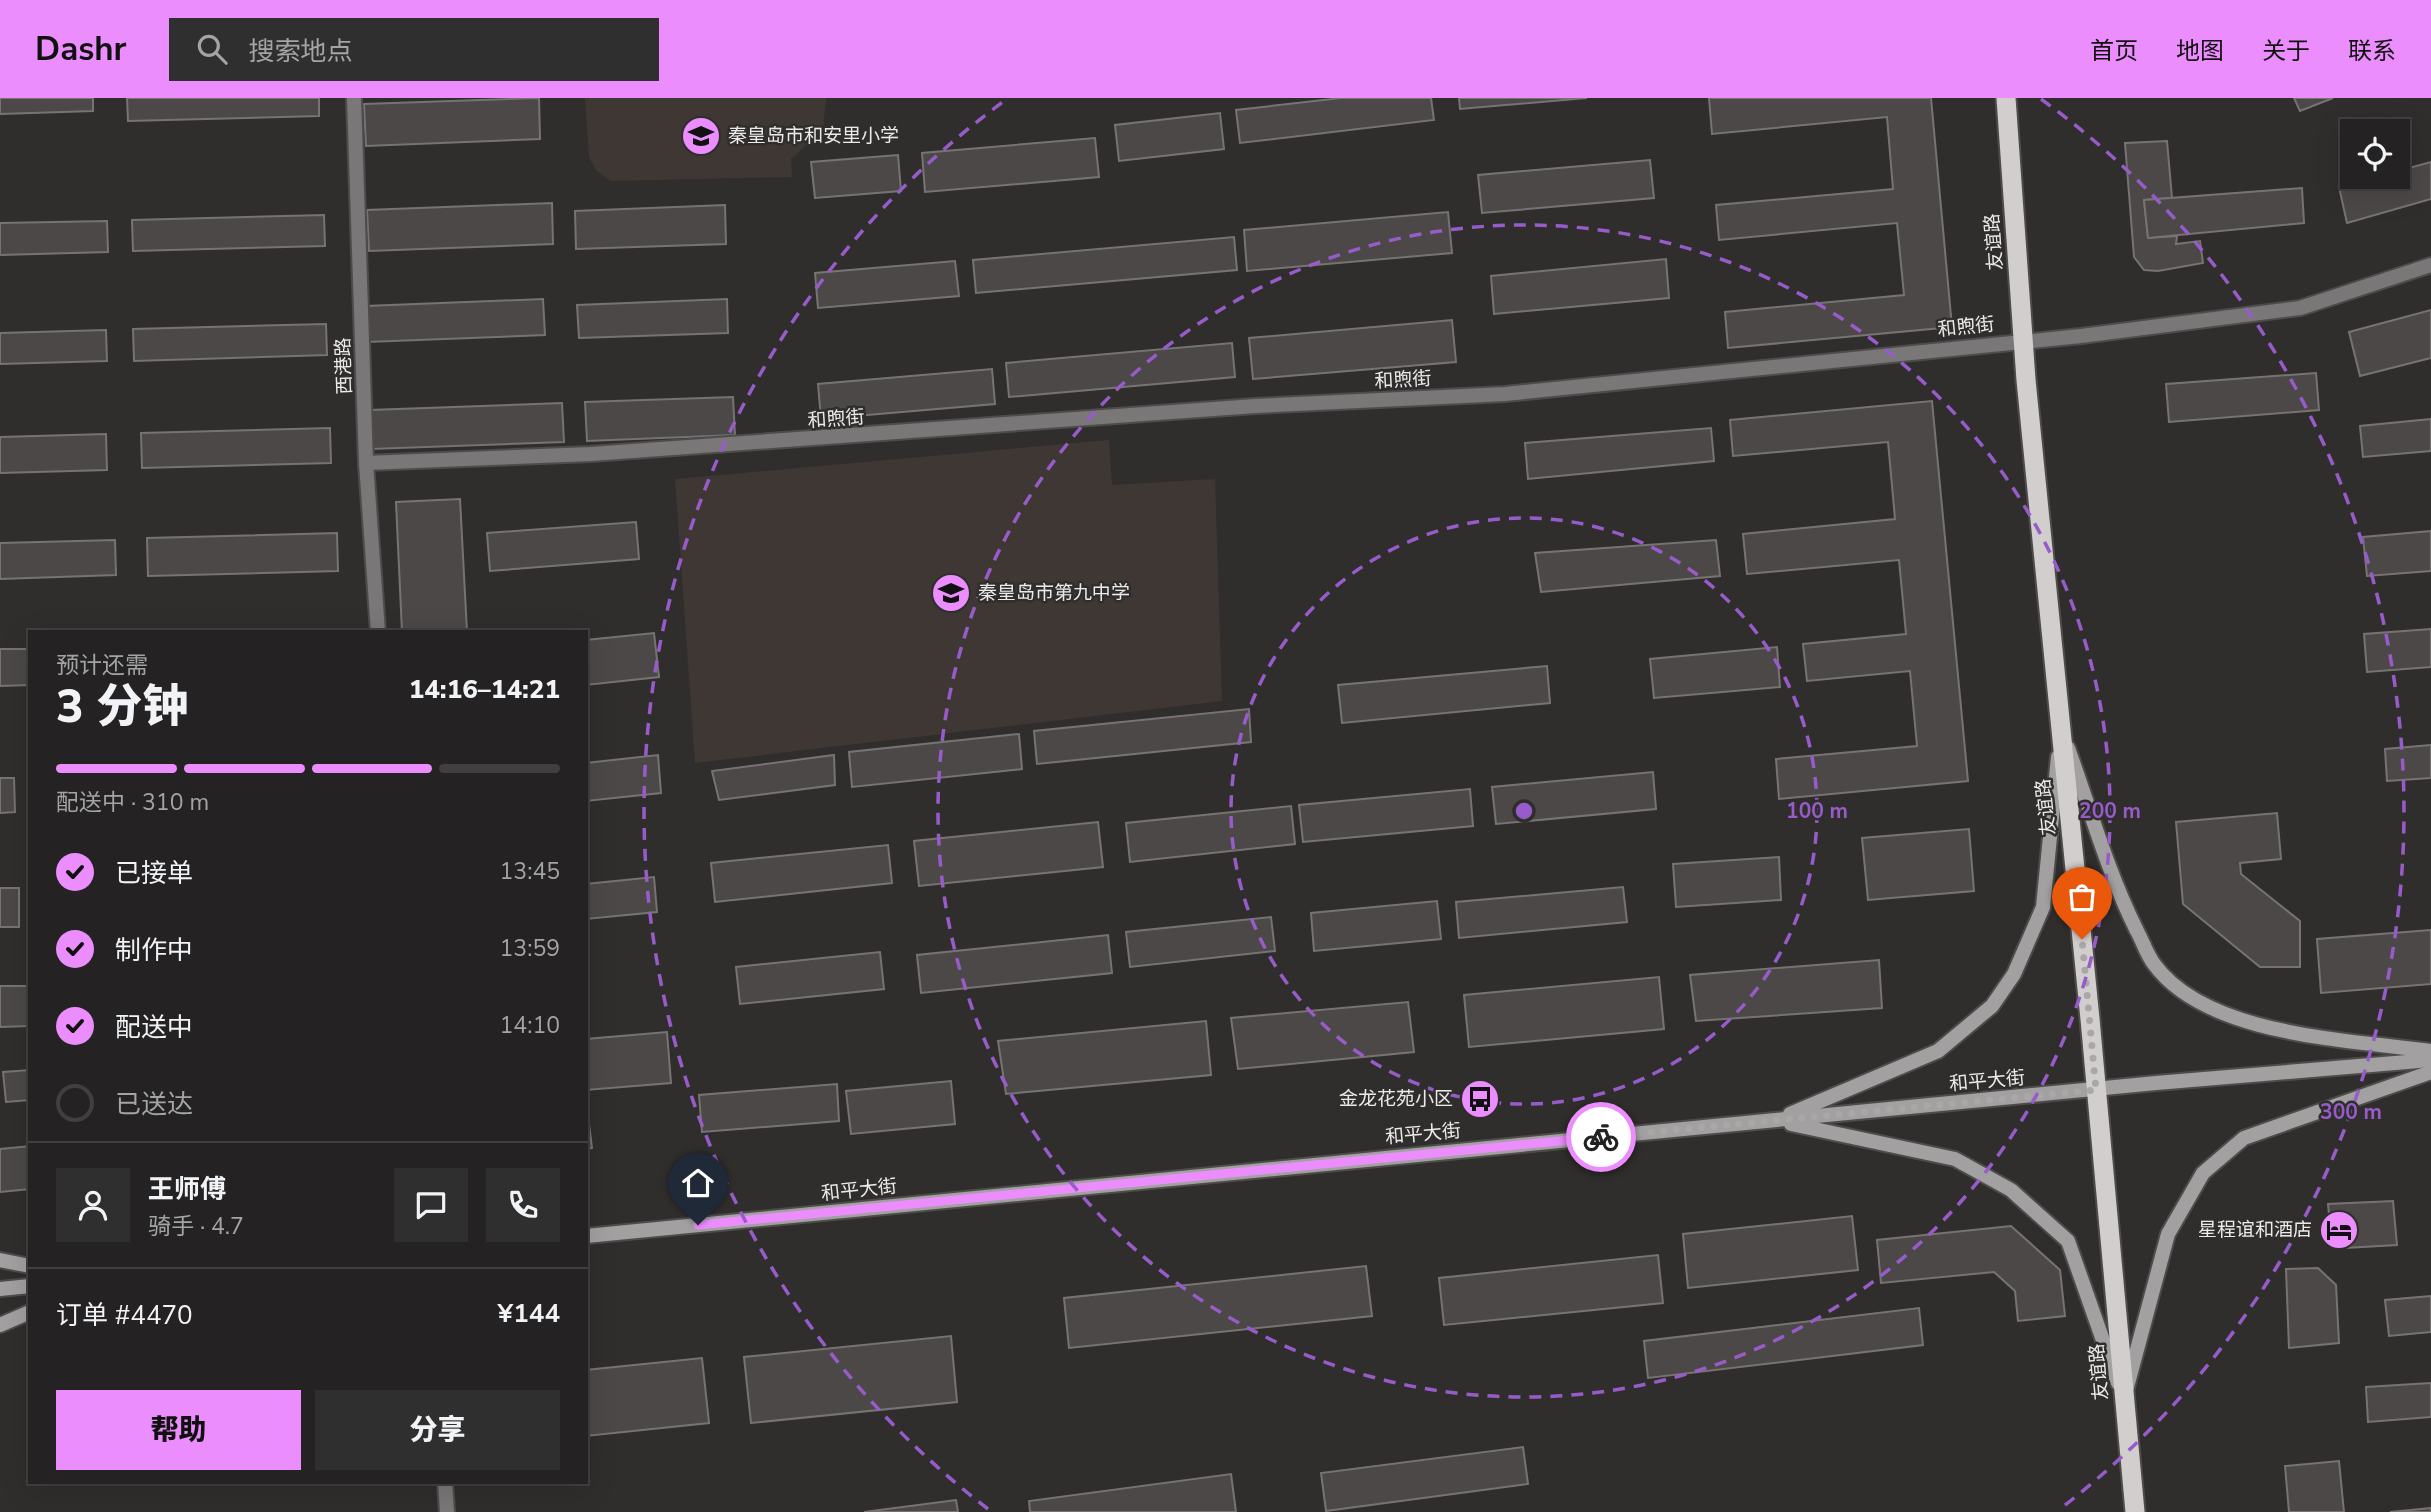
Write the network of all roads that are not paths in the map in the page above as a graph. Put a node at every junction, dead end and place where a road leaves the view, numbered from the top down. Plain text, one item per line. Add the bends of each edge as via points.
1 (354, 98) edge
2 (2006, 98) edge
3 (2431, 265) edge
4 (2024, 340) junction
5 (366, 463) junction
6 (378, 630) edge
7 (2061, 726) junction
8 (2431, 1051) edge
9 (2431, 1060) edge
10 (2431, 1072) edge
11 (2096, 1090) junction
12 (1776, 1120) junction
13 (588, 1236) edge
14 (0, 1260) edge
15 (28, 1266) edge
16 (28, 1286) edge
17 (0, 1289) edge
18 (28, 1313) edge
19 (0, 1325) edge
20 (2124, 1399) junction
21 (444, 1484) edge
22 (447, 1512) edge
23 (2135, 1512) edge

1 - 5 street, 西港路
2 - 4 highway, 友谊路
3 - 4 street, 和煦街 via 2300,308
4 - 5 street, 和煦街 via 1505,394 591,454
4 - 7 highway, 友谊路
5 - 6 street, 西港路
7 - 8 main road via 2119,896 2155,965 2179,987 2206,1006 2271,1029
7 - 11 highway, 友谊路
7 - 12 main road via 2043,906 2014,974 1992,1006 1938,1051
9 - 11 main road, 和平大街
10 - 20 main road via 2244,1138 2203,1173 2168,1234
11 - 12 main road, 和平大街
11 - 20 highway, 友谊路
12 - 13 main road, 和平大街
12 - 20 main road via 1955,1159 2011,1190 2068,1241
14 - 15 main road
16 - 17 main road
18 - 19 main road
20 - 23 highway, 友谊路
21 - 22 street

